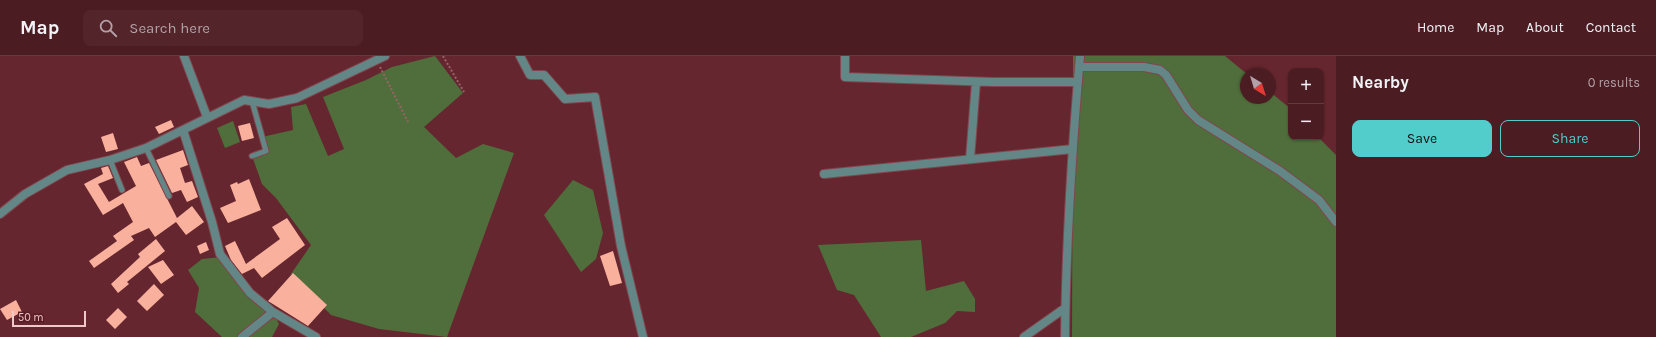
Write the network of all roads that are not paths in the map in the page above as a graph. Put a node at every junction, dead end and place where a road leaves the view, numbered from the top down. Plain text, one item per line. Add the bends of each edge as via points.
1 (184, 56) edge
2 (385, 56) edge
3 (520, 56) edge
4 (845, 56) edge
5 (1080, 56) edge
6 (1079, 67) junction
7 (976, 82) junction
8 (1078, 82) junction
9 (252, 101) junction
10 (207, 117) junction
11 (183, 130) junction
12 (146, 148) junction
13 (1073, 149) junction
14 (252, 156) dead end
15 (970, 159) junction
16 (110, 160) junction
17 (824, 174) dead end
18 (122, 190) dead end
19 (169, 196) dead end
20 (0, 214) edge
21 (1336, 222) edge
22 (1065, 308) junction
23 (272, 312) junction
24 (242, 337) edge
25 (316, 337) edge
26 (643, 337) edge
27 (1024, 337) edge
28 (1065, 337) edge

1 - 10 street
2 - 9 street via 297,98 269,104
3 - 26 street via 530,75 544,75 565,99 594,97 621,246
4 - 7 street via 845,77
5 - 6 street
6 - 8 street
6 - 21 street via 1144,67 1160,70 1198,120 1280,171 1319,200
7 - 8 street
7 - 15 street
8 - 13 street
9 - 10 street via 244,100
9 - 14 lane via 266,151
10 - 11 street
11 - 12 street
11 - 23 street via 220,254 250,293
12 - 16 street
12 - 19 lane
13 - 15 street
13 - 22 street
15 - 17 street
16 - 18 lane
16 - 20 street via 67,170 25,194
22 - 27 street
22 - 28 street
23 - 24 street
23 - 25 street

